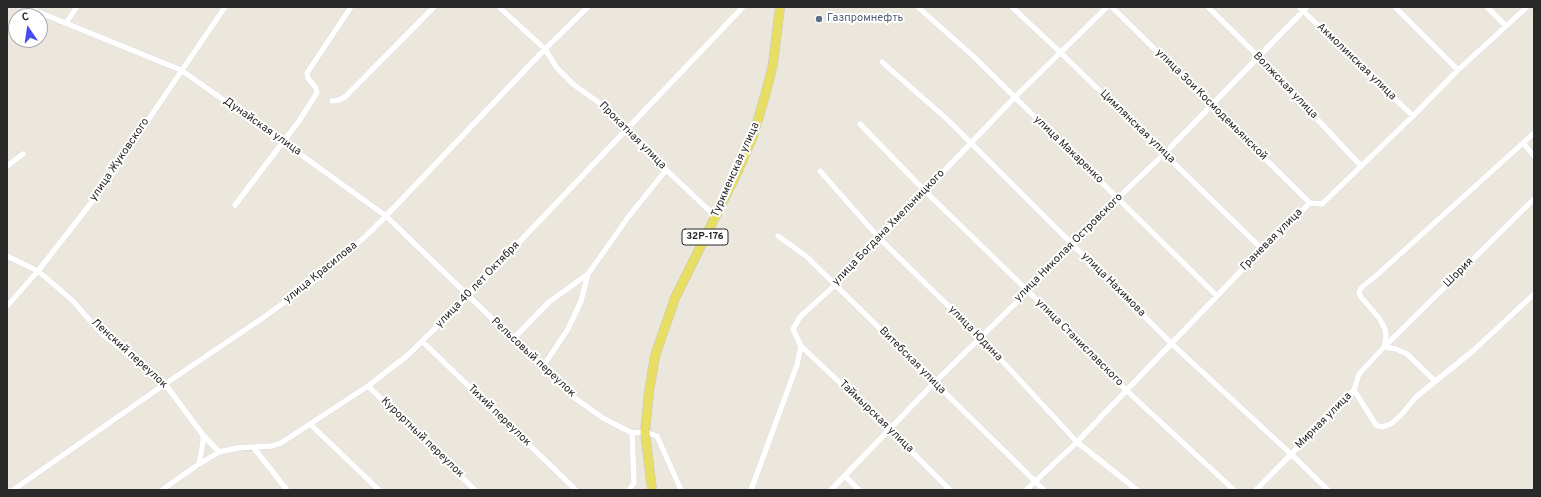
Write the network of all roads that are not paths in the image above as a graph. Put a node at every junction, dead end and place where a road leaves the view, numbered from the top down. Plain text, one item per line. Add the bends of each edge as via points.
1 (26, 7) edge
2 (77, 7) edge
3 (225, 7) edge
4 (351, 7) edge
5 (434, 7) edge
6 (499, 7) edge
7 (588, 7) edge
8 (743, 7) edge
9 (780, 7) edge
10 (918, 7) edge
11 (1012, 7) edge
12 (1107, 7) edge
13 (1112, 7) edge
14 (1208, 7) edge
15 (1395, 7) edge
16 (1487, 7) edge
17 (1527, 7) edge
18 (1303, 8) edge
19 (66, 23) junction
20 (1505, 25) junction
21 (545, 49) junction
22 (1061, 52) junction
23 (1259, 57) junction
24 (882, 62) dead end
25 (181, 70) junction
26 (1458, 70) junction
27 (1014, 98) junction
28 (332, 101) dead end
29 (1212, 105) junction
30 (1413, 116) junction
31 (860, 124) dead end
32 (625, 131) junction
33 (1534, 133) edge
34 (282, 141) junction
35 (1523, 143) junction
36 (970, 144) junction
37 (23, 154) dead end
38 (1164, 154) junction
39 (1534, 156) edge
40 (7, 166) edge
41 (1361, 166) junction
42 (666, 170) junction
43 (820, 171) dead end
44 (924, 190) junction
45 (1118, 198) junction
46 (1534, 199) edge
47 (1310, 202) junction
48 (235, 205) dead end
49 (386, 216) junction
50 (715, 216) junction
51 (778, 236) dead end
52 (879, 238) junction
53 (1073, 245) junction
54 (1262, 249) junction
55 (7, 256) edge
56 (38, 271) junction
57 (588, 274) junction
58 (835, 285) junction
59 (1028, 291) junction
60 (1534, 294) edge
61 (468, 296) junction
62 (1217, 296) junction
63 (7, 306) edge
64 (980, 337) junction
65 (512, 340) junction
66 (423, 342) junction
67 (1172, 344) junction
68 (801, 346) junction
69 (1384, 347) junction
70 (542, 368) junction
71 (1435, 381) junction
72 (934, 383) junction
73 (165, 384) junction
74 (368, 386) junction
75 (1354, 390) junction
76 (1127, 391) junction
77 (310, 424) junction
78 (889, 429) junction
79 (645, 432) junction
80 (632, 433) junction
81 (203, 434) junction
82 (1077, 442) junction
83 (254, 448) junction
84 (219, 452) junction
85 (1291, 454) junction
86 (199, 464) junction
87 (845, 476) junction
88 (1035, 481) junction
89 (13, 490) edge
90 (162, 490) edge
91 (287, 490) edge
92 (379, 490) edge
93 (475, 490) edge
94 (576, 490) edge
95 (629, 490) edge
96 (652, 490) edge
97 (681, 490) edge
98 (750, 490) edge
99 (831, 490) edge
100 (859, 490) edge
101 (950, 490) edge
102 (1026, 490) edge
103 (1044, 490) edge
104 (1137, 490) edge
105 (1234, 490) edge
106 (1256, 490) edge
107 (1328, 490) edge

1 - 19 street, Дунайская улица
2 - 19 street
3 - 25 street, улица Жуковского
4 - 34 street via 307,73 317,93
5 - 28 street via 345,97
6 - 21 street, Прокатная улица
7 - 21 street, улица Красилова
8 - 32 street, улица 40 лет Октября
9 - 50 main road, Туркменская улица / 32Р-176 via 773,64 759,118 738,171
10 - 27 street, улица Макаренко via 973,56
11 - 22 street, Цимлянская улица
12 - 22 street, улица Богдана Хмельницкого
13 - 29 street, улица Зои Космодемьянской
14 - 23 street, Волжская улица
15 - 26 street
16 - 20 street
17 - 20 street, Граневая улица
18 - 23 street, улица Николая Островского
18 - 30 street, Акмолинская улица
19 - 25 street, Дунайская улица
20 - 26 street, Граневая улица
21 - 32 street, Прокатная улица via 557,68 602,104
21 - 49 street, улица Красилова
22 - 27 street, улица Богдана Хмельницкого
22 - 38 street, Цимлянская улица
23 - 29 street, улица Николая Островского
23 - 41 street, Волжская улица
24 - 36 street, улица Нахимова via 949,121
25 - 34 street, Дунайская улица
25 - 56 street, улица Жуковского via 95,198
26 - 30 street, Граневая улица
27 - 36 street, улица Богдана Хмельницкого
27 - 45 street, улица Макаренко
29 - 38 street, улица Николая Островского
29 - 47 street, улица Зои Космодемьянской
30 - 41 street, Граневая улица
31 - 44 street, улица Станиславского
32 - 42 street, Прокатная улица
32 - 61 street, улица 40 лет Октября
33 - 35 street
34 - 48 street
34 - 49 street, Дунайская улица
35 - 39 street
35 - 69 street via 1361,288 1361,297 1385,329
36 - 44 street, улица Богдана Хмельницкого
36 - 53 street, улица Нахимова
37 - 40 street
38 - 45 street, улица Николая Островского
38 - 54 street, Цимлянская улица
41 - 47 street, Граневая улица via 1322,204
42 - 50 street, Прокатная улица
42 - 57 street
43 - 52 street, улица Юдина
44 - 52 street, улица Богдана Хмельницкого
44 - 59 street, улица Станиславского
45 - 53 street, улица Николая Островского
45 - 62 street, улица Макаренко
46 - 69 street, Шория
47 - 54 street, Граневая улица
49 - 61 street, Дунайская улица
49 - 73 street, улица Красилова via 319,277 267,316
50 - 79 main road, Туркменская улица / 32Р-176 via 675,298 661,336 651,376
51 - 58 street, Витебская улица via 806,256
52 - 58 street, улица Богдана Хмельницкого
52 - 64 street, улица Юдина
53 - 59 street, улица Николая Островского
53 - 67 street, улица Нахимова
54 - 62 street, Граневая улица
55 - 56 street, Ленский переулок
56 - 63 street, улица Жуковского
56 - 73 street, Ленский переулок via 72,300 100,332
57 - 65 street via 550,302
57 - 70 street via 581,302 568,328
58 - 68 street, улица Богдана Хмельницкого via 796,322 793,329
58 - 72 street, Витебская улица
59 - 64 street, улица Николая Островского
59 - 76 street, улица Станиславского
60 - 71 street via 1474,350
61 - 65 street, Рельсовый переулок
61 - 66 street, улица 40 лет Октября
62 - 67 street, Граневая улица
64 - 72 street, улица Николая Островского
64 - 82 street, улица Юдина
65 - 70 street, Рельсовый переулок
66 - 74 street, улица 40 лет Октября
66 - 94 street, Тихий переулок
67 - 76 street, Граневая улица
67 - 85 street, улица Нахимова
68 - 78 street, Таймырская улица
68 - 98 street via 797,365
69 - 71 street via 1407,354
69 - 75 street, Мирная улица via 1359,374
70 - 80 street, Рельсовый переулок via 572,396 603,418
71 - 75 street via 1416,396 1396,420 1382,427 1376,425
72 - 78 street, улица Николая Островского
72 - 88 street, Витебская улица
73 - 81 street, Ленский переулок
73 - 89 street, улица Красилова
74 - 77 street, улица 40 лет Октября
74 - 93 street, Курортный переулок
75 - 85 street, Мирная улица
76 - 82 street, Граневая улица
76 - 105 street, улица Станиславского
77 - 83 street, улица 40 лет Октября via 281,443
77 - 92 street
78 - 87 street, улица Николая Островского
78 - 101 street, Таймырская улица
79 - 80 street
79 - 96 main road, Туркменская улица / 32Р-176
79 - 97 street via 658,436
80 - 95 street via 634,483
81 - 84 street, Ленский переулок
81 - 86 street
82 - 88 street, Граневая улица
82 - 104 street, улица Юдина
83 - 84 street, улица 40 лет Октября
83 - 91 street
84 - 86 street, улица 40 лет Октября
85 - 106 street, Мирная улица
85 - 107 street, улица Нахимова
86 - 90 street, улица 40 лет Октября
87 - 99 street, улица Николая Островского
87 - 100 street
88 - 102 street, Граневая улица
88 - 103 street, Витебская улица

